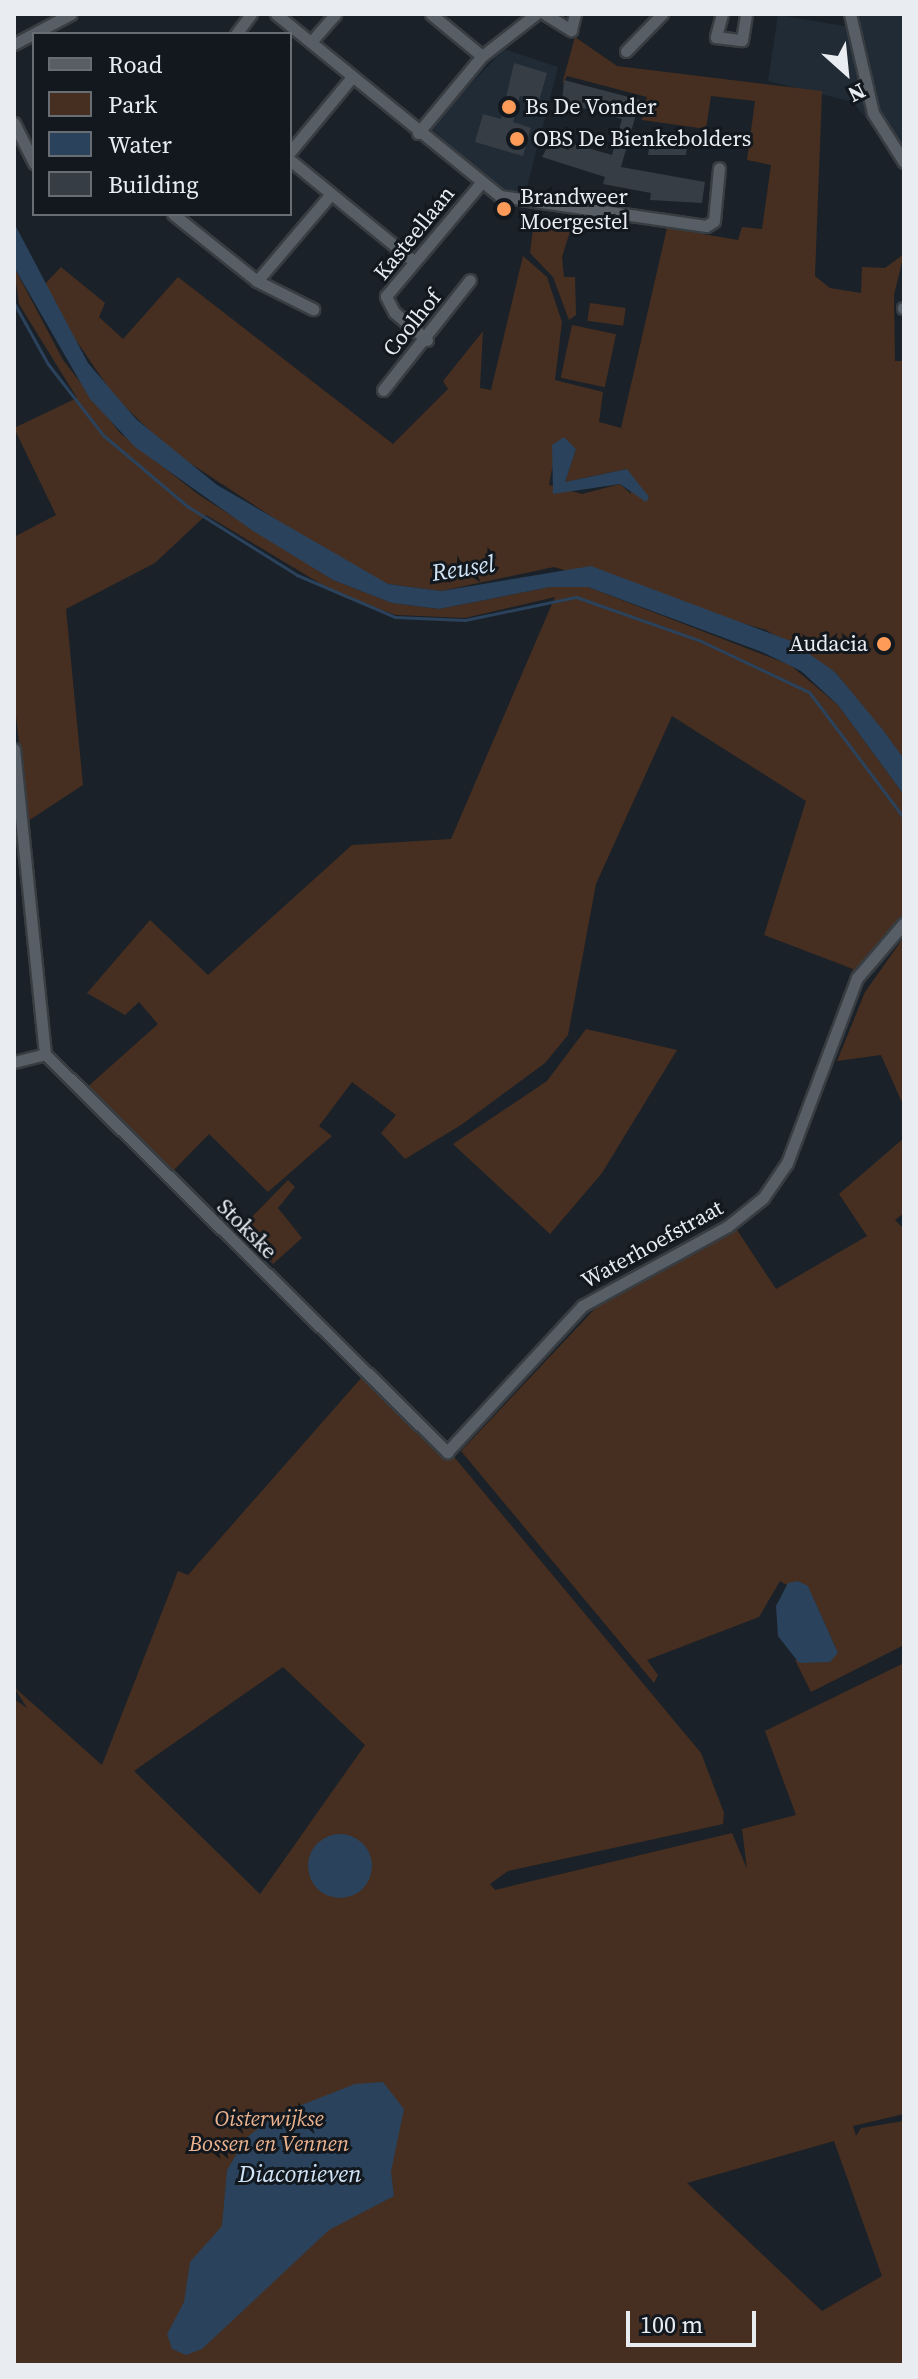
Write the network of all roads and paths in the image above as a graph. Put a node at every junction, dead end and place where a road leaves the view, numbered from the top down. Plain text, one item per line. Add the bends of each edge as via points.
1 (71, 14) edge
2 (251, 14) edge
3 (276, 14) edge
4 (335, 14) edge
5 (431, 14) edge
6 (536, 14) edge
7 (545, 14) edge
8 (575, 14) edge
9 (662, 14) edge
10 (722, 14) edge
11 (746, 14) edge
12 (850, 14) edge
13 (37, 32) edge
14 (238, 32) edge
15 (32, 35) edge
16 (311, 42) junction
17 (14, 44) edge
18 (626, 51) dead end
19 (482, 56) junction
20 (352, 77) junction
21 (14, 123) edge
22 (418, 133) junction
23 (292, 150) edge
24 (32, 159) edge
25 (292, 162) edge
26 (904, 162) edge
27 (719, 168) dead end
28 (479, 185) junction
29 (331, 194) junction
30 (176, 216) edge
31 (412, 260) junction
32 (470, 280) dead end
33 (257, 281) junction
34 (313, 309) dead end
35 (427, 340) junction
36 (383, 390) dead end
37 (14, 749) edge
38 (904, 923) edge
39 (45, 1054) junction
40 (14, 1062) edge
41 (447, 1452) joint

1 - 13 street
2 - 14 street
3 - 16 street
4 - 16 street
5 - 19 street
6 - 19 street
7 - 8 street via 571,30
9 - 18 street
10 - 11 street via 716,37 742,40
12 - 26 street via 873,113
15 - 17 street
16 - 20 street
19 - 22 street
20 - 22 street
20 - 23 street
21 - 24 street
22 - 28 street
25 - 29 street
27 - 28 street via 714,221 706,226 534,204
28 - 31 street, Kasteellaan
29 - 31 street
29 - 33 street
30 - 33 street
31 - 35 street, Kasteellaan via 386,296 394,312
32 - 35 street, Coolhof
33 - 34 street
35 - 36 street, Coolhof
37 - 39 street
38 - 41 street, Waterhoefstraat via 857,978 787,1163 763,1198 728,1226 582,1306
39 - 40 street
39 - 41 street, Stokske

